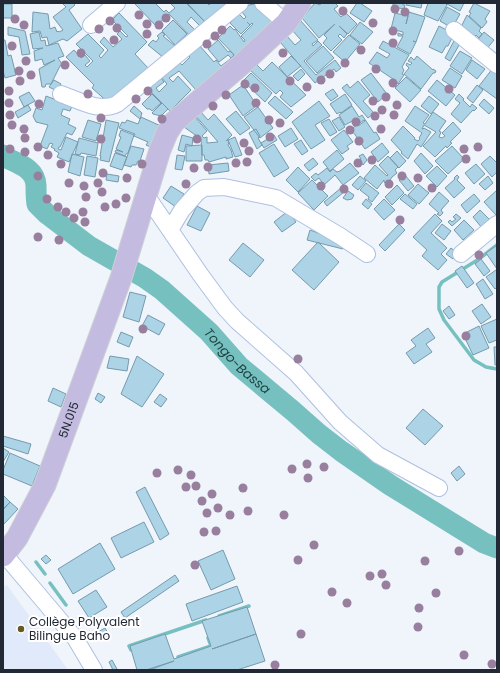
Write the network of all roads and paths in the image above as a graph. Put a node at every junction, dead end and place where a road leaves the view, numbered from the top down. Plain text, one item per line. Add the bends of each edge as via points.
1 (117, 3) edge
2 (240, 3) edge
3 (263, 3) edge
4 (300, 3) edge
5 (286, 23) junction
6 (91, 25) dead end
7 (454, 30) dead end
8 (497, 65) edge
9 (61, 94) dead end
10 (146, 195) junction
11 (497, 224) edge
12 (170, 230) junction
13 (367, 254) dead end
14 (461, 254) dead end
15 (439, 488) dead end
16 (4, 555) edge
17 (94, 670) edge

1 - 6 street
2 - 9 street via 111,108 101,108
3 - 5 street
4 - 5 main road, 5N.015
5 - 10 main road, 5N.015 via 174,122 160,150
7 - 8 street
10 - 12 street
10 - 16 main road, 5N.015 via 121,278 45,485 17,538
11 - 14 street
12 - 13 street via 182,210 197,193 204,188 224,187 276,198
12 - 15 street via 225,308 296,373 340,422 378,455
16 - 17 street via 74,638

